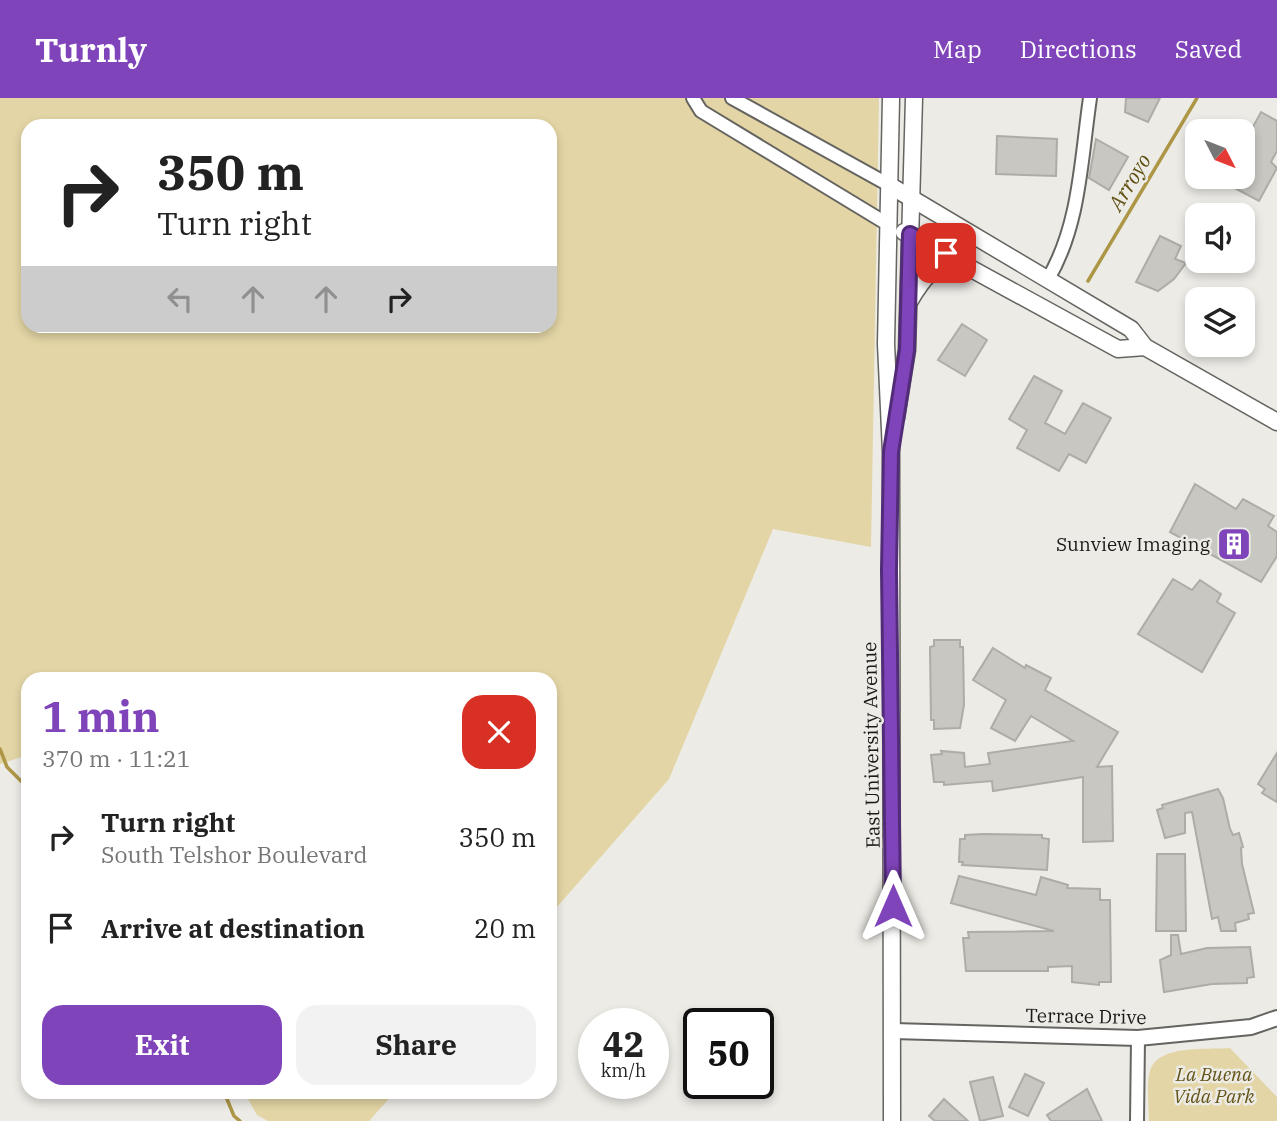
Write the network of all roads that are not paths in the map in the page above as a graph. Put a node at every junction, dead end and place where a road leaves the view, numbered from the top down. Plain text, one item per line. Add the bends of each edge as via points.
1 (693, 98) edge
2 (732, 98) edge
3 (891, 98) edge
4 (914, 98) edge
5 (1090, 98) edge
6 (889, 185) junction
7 (913, 200) junction
8 (889, 225) junction
9 (910, 234) junction
10 (964, 263) junction
11 (1048, 279) junction
12 (908, 304) junction
13 (1144, 347) junction
14 (1277, 422) edge
15 (891, 452) junction
16 (1277, 1018) edge
17 (893, 1031) junction
18 (1138, 1038) junction
19 (891, 1121) edge
20 (1137, 1121) edge

1 - 8 street via 701,111
2 - 6 street
3 - 6 main road, East University Avenue
4 - 7 main road, East University Avenue
5 - 11 street via 1073,218 1060,259
6 - 7 main road
6 - 8 main road, East University Avenue
7 - 9 main road, East University Avenue
7 - 11 main road
8 - 9 main road
8 - 15 main road, East University Avenue via 886,344
9 - 10 main road
9 - 12 main road, East University Avenue
10 - 12 main road via 932,270
10 - 13 main road via 1118,349
11 - 13 main road via 1130,329
12 - 15 main road, East University Avenue via 907,350
13 - 14 main road
15 - 17 main road, East University Avenue
16 - 18 street, Terrace Drive via 1251,1027
17 - 18 street, Terrace Drive
17 - 19 main road, East University Avenue
18 - 20 street

